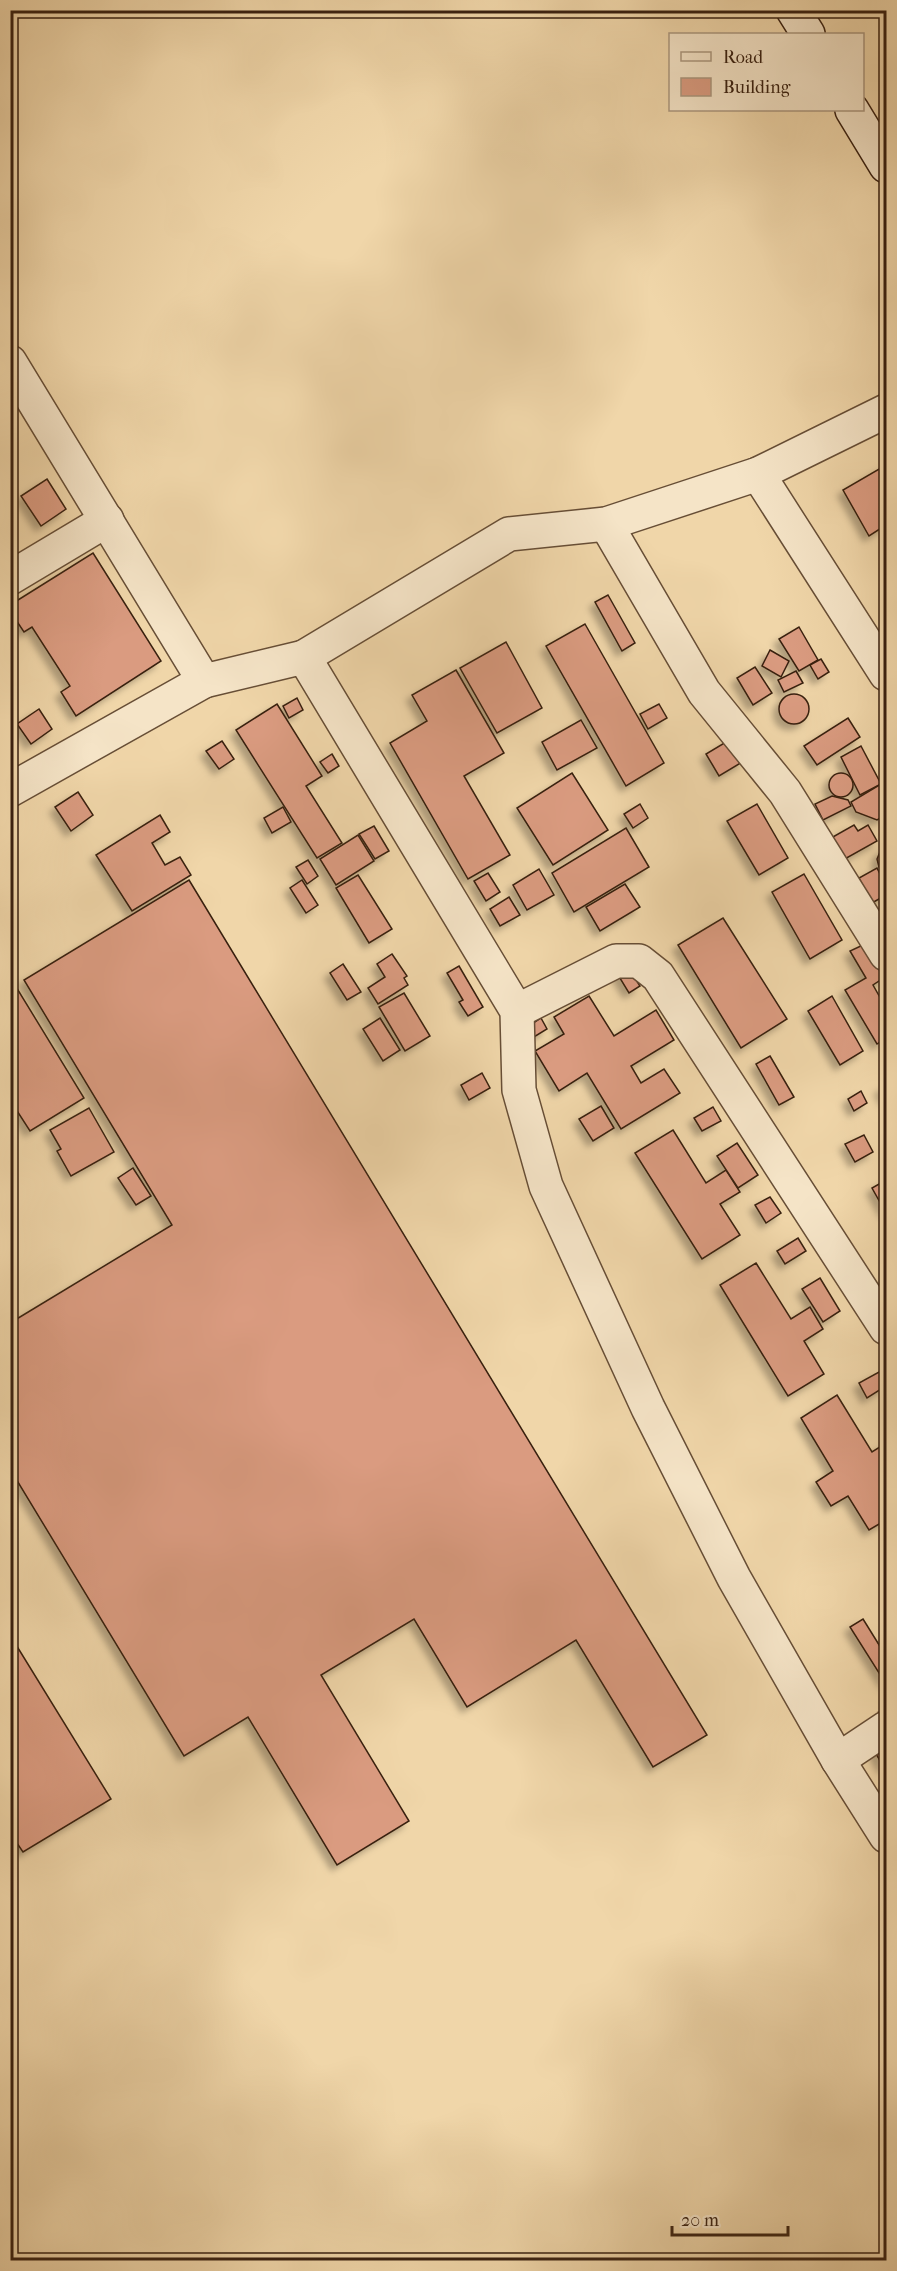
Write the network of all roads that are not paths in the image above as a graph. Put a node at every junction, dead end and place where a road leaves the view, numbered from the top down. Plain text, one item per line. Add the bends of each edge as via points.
1 (793, 10) edge
2 (807, 33) edge
3 (853, 111) edge
4 (886, 166) edge
5 (10, 362) edge
6 (886, 411) edge
7 (758, 474) junction
8 (107, 520) junction
9 (606, 524) junction
10 (10, 578) edge
11 (304, 657) junction
12 (886, 674) edge
13 (204, 681) junction
14 (10, 790) edge
15 (886, 954) edge
16 (517, 1011) junction
17 (886, 1328) edge
18 (886, 1728) edge
19 (838, 1760) junction
20 (886, 1836) edge

1 - 2 street
3 - 4 street
5 - 8 street
6 - 7 street
7 - 9 street
7 - 12 street
8 - 10 street
8 - 13 street
9 - 11 street via 509,534
9 - 15 street via 704,692 785,792
11 - 13 street
11 - 16 street
13 - 14 street
16 - 17 street via 616,961 639,961 658,976
16 - 19 street via 519,1090 546,1186 648,1408 718,1546
18 - 19 street
19 - 20 street

